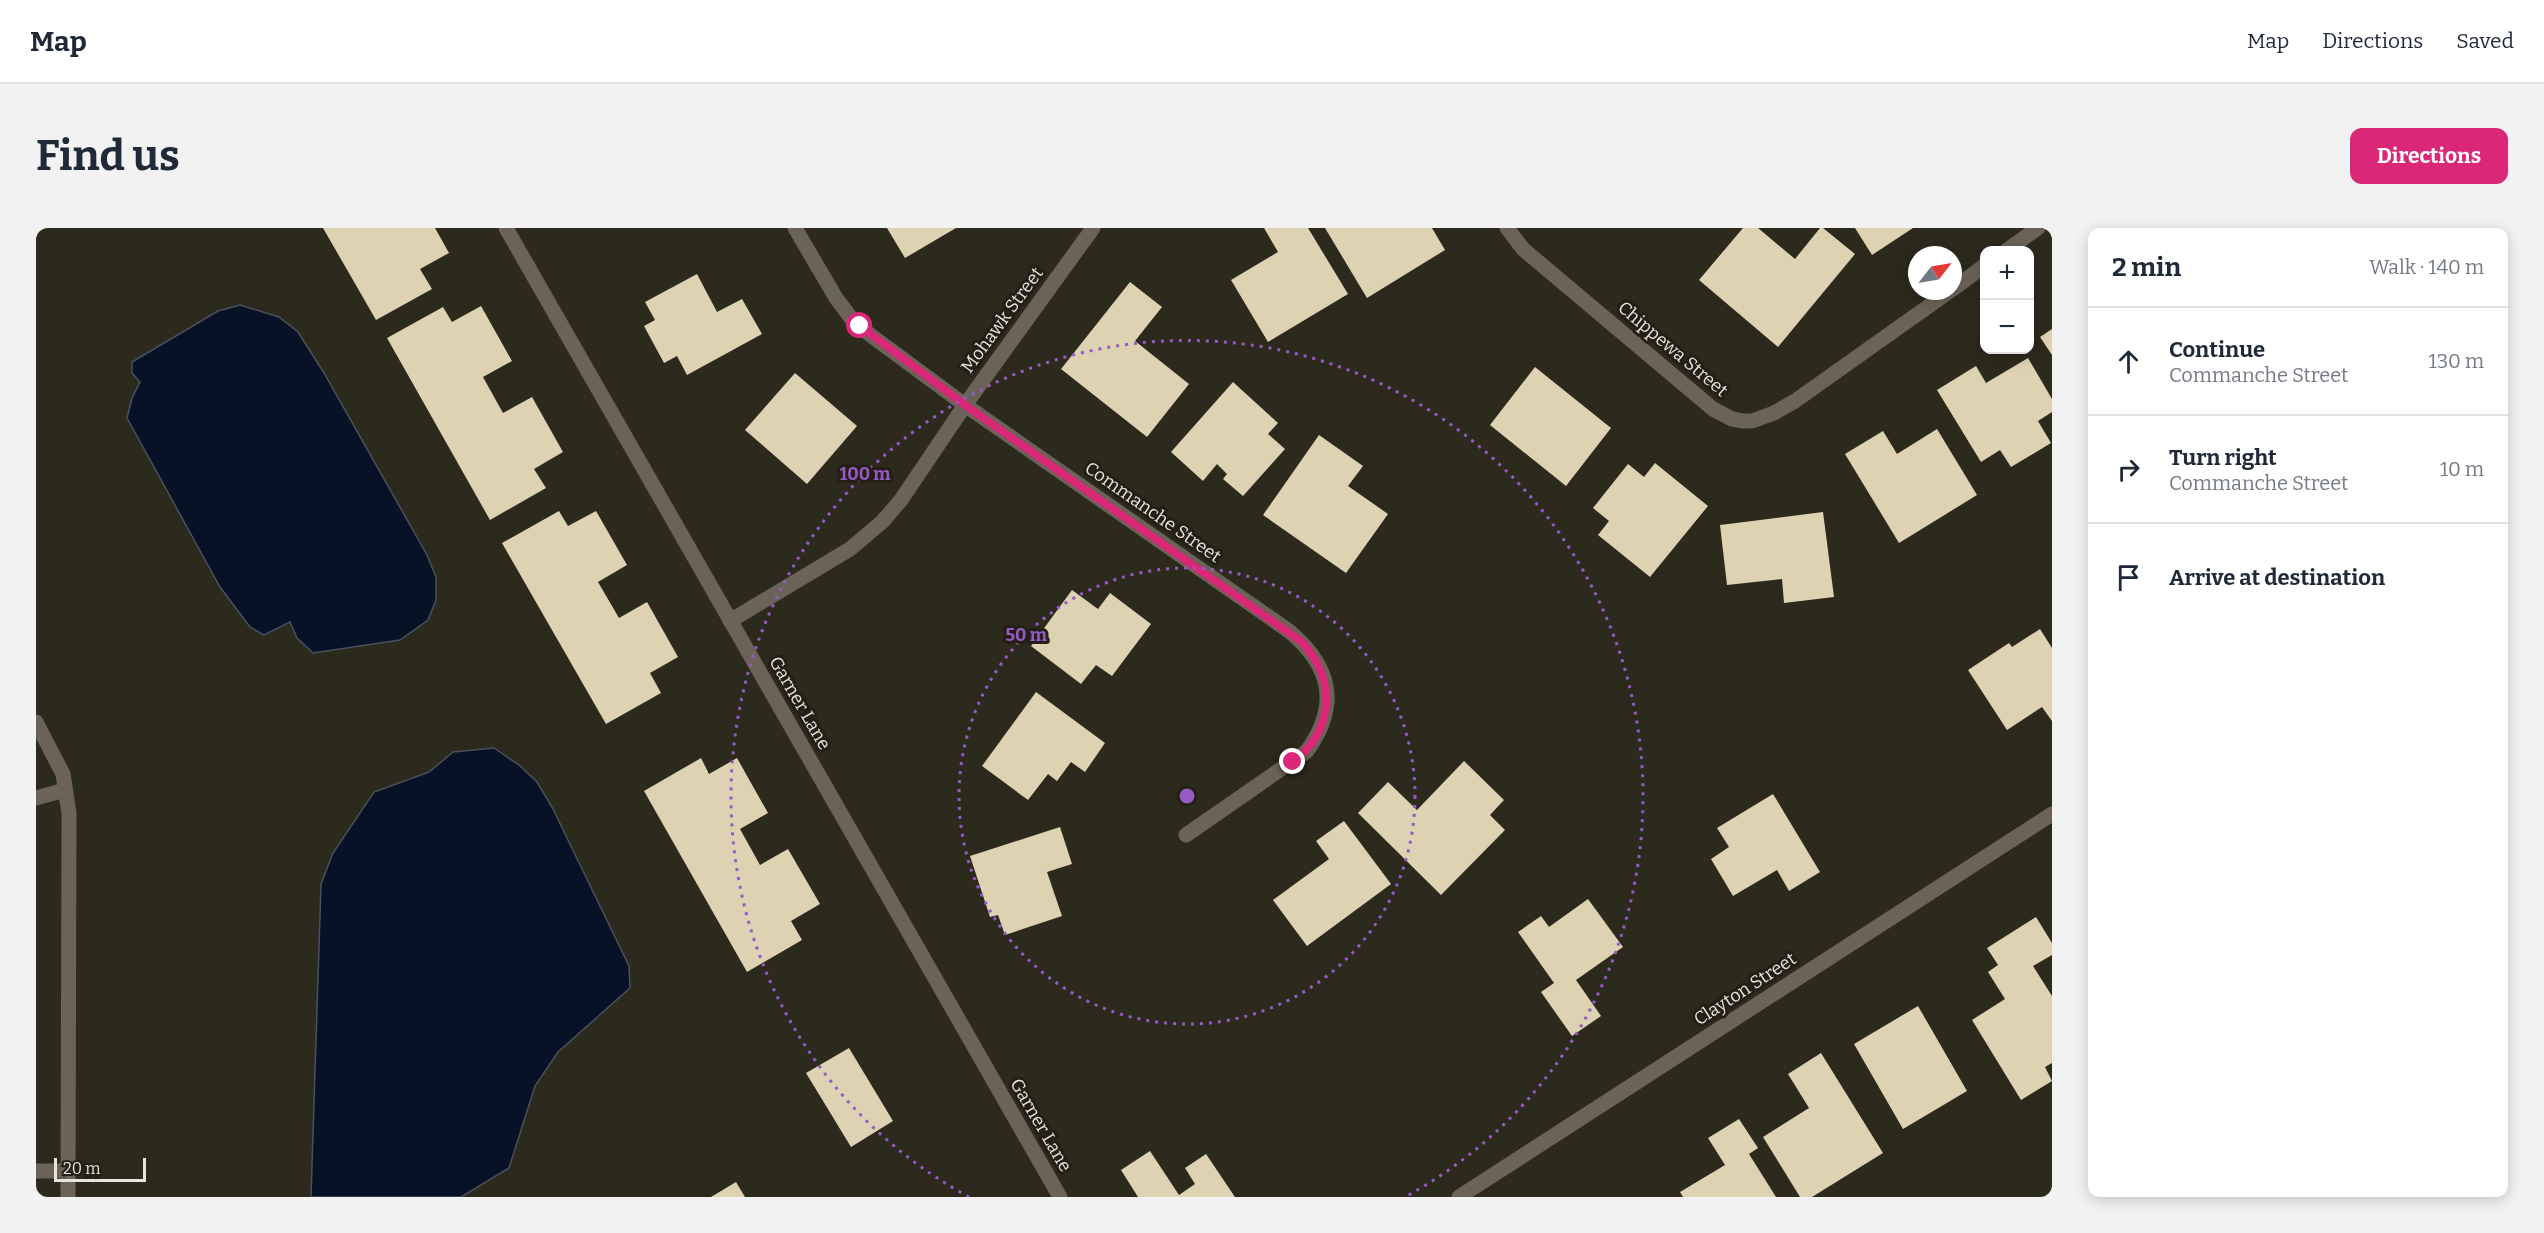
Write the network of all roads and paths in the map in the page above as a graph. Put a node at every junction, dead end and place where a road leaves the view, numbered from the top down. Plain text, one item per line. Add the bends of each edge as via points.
1 (506, 228) edge
2 (795, 228) edge
3 (1093, 228) edge
4 (1507, 228) edge
5 (2038, 228) edge
6 (2013, 246) edge
7 (1980, 269) edge
8 (1962, 282) edge
9 (1937, 300) edge
10 (965, 405) junction
11 (730, 621) junction
12 (36, 722) edge
13 (65, 790) junction
14 (36, 798) edge
15 (2052, 814) edge
16 (1186, 835) dead end
17 (36, 1171) edge
18 (68, 1171) junction
19 (68, 1197) edge
20 (1060, 1197) edge
21 (1459, 1197) edge

1 - 11 street, Garner Lane
2 - 10 street, Commanche Street via 851,318
3 - 10 street, Mohawk Street
4 - 9 street, Chippewa Street via 1523,249 1713,409 1743,421 1765,418 1795,401
5 - 6 street
7 - 8 street, Chippewa Street
10 - 11 street, Mohawk Street via 901,500 876,529 844,553
10 - 16 street, Commanche Street via 1289,631 1317,660 1324,677 1326,705 1318,733 1307,751
11 - 20 street, Garner Lane
12 - 13 street via 60,767
13 - 14 street
13 - 18 street via 69,813
15 - 21 street, Clayton Street
17 - 18 street
18 - 19 street

